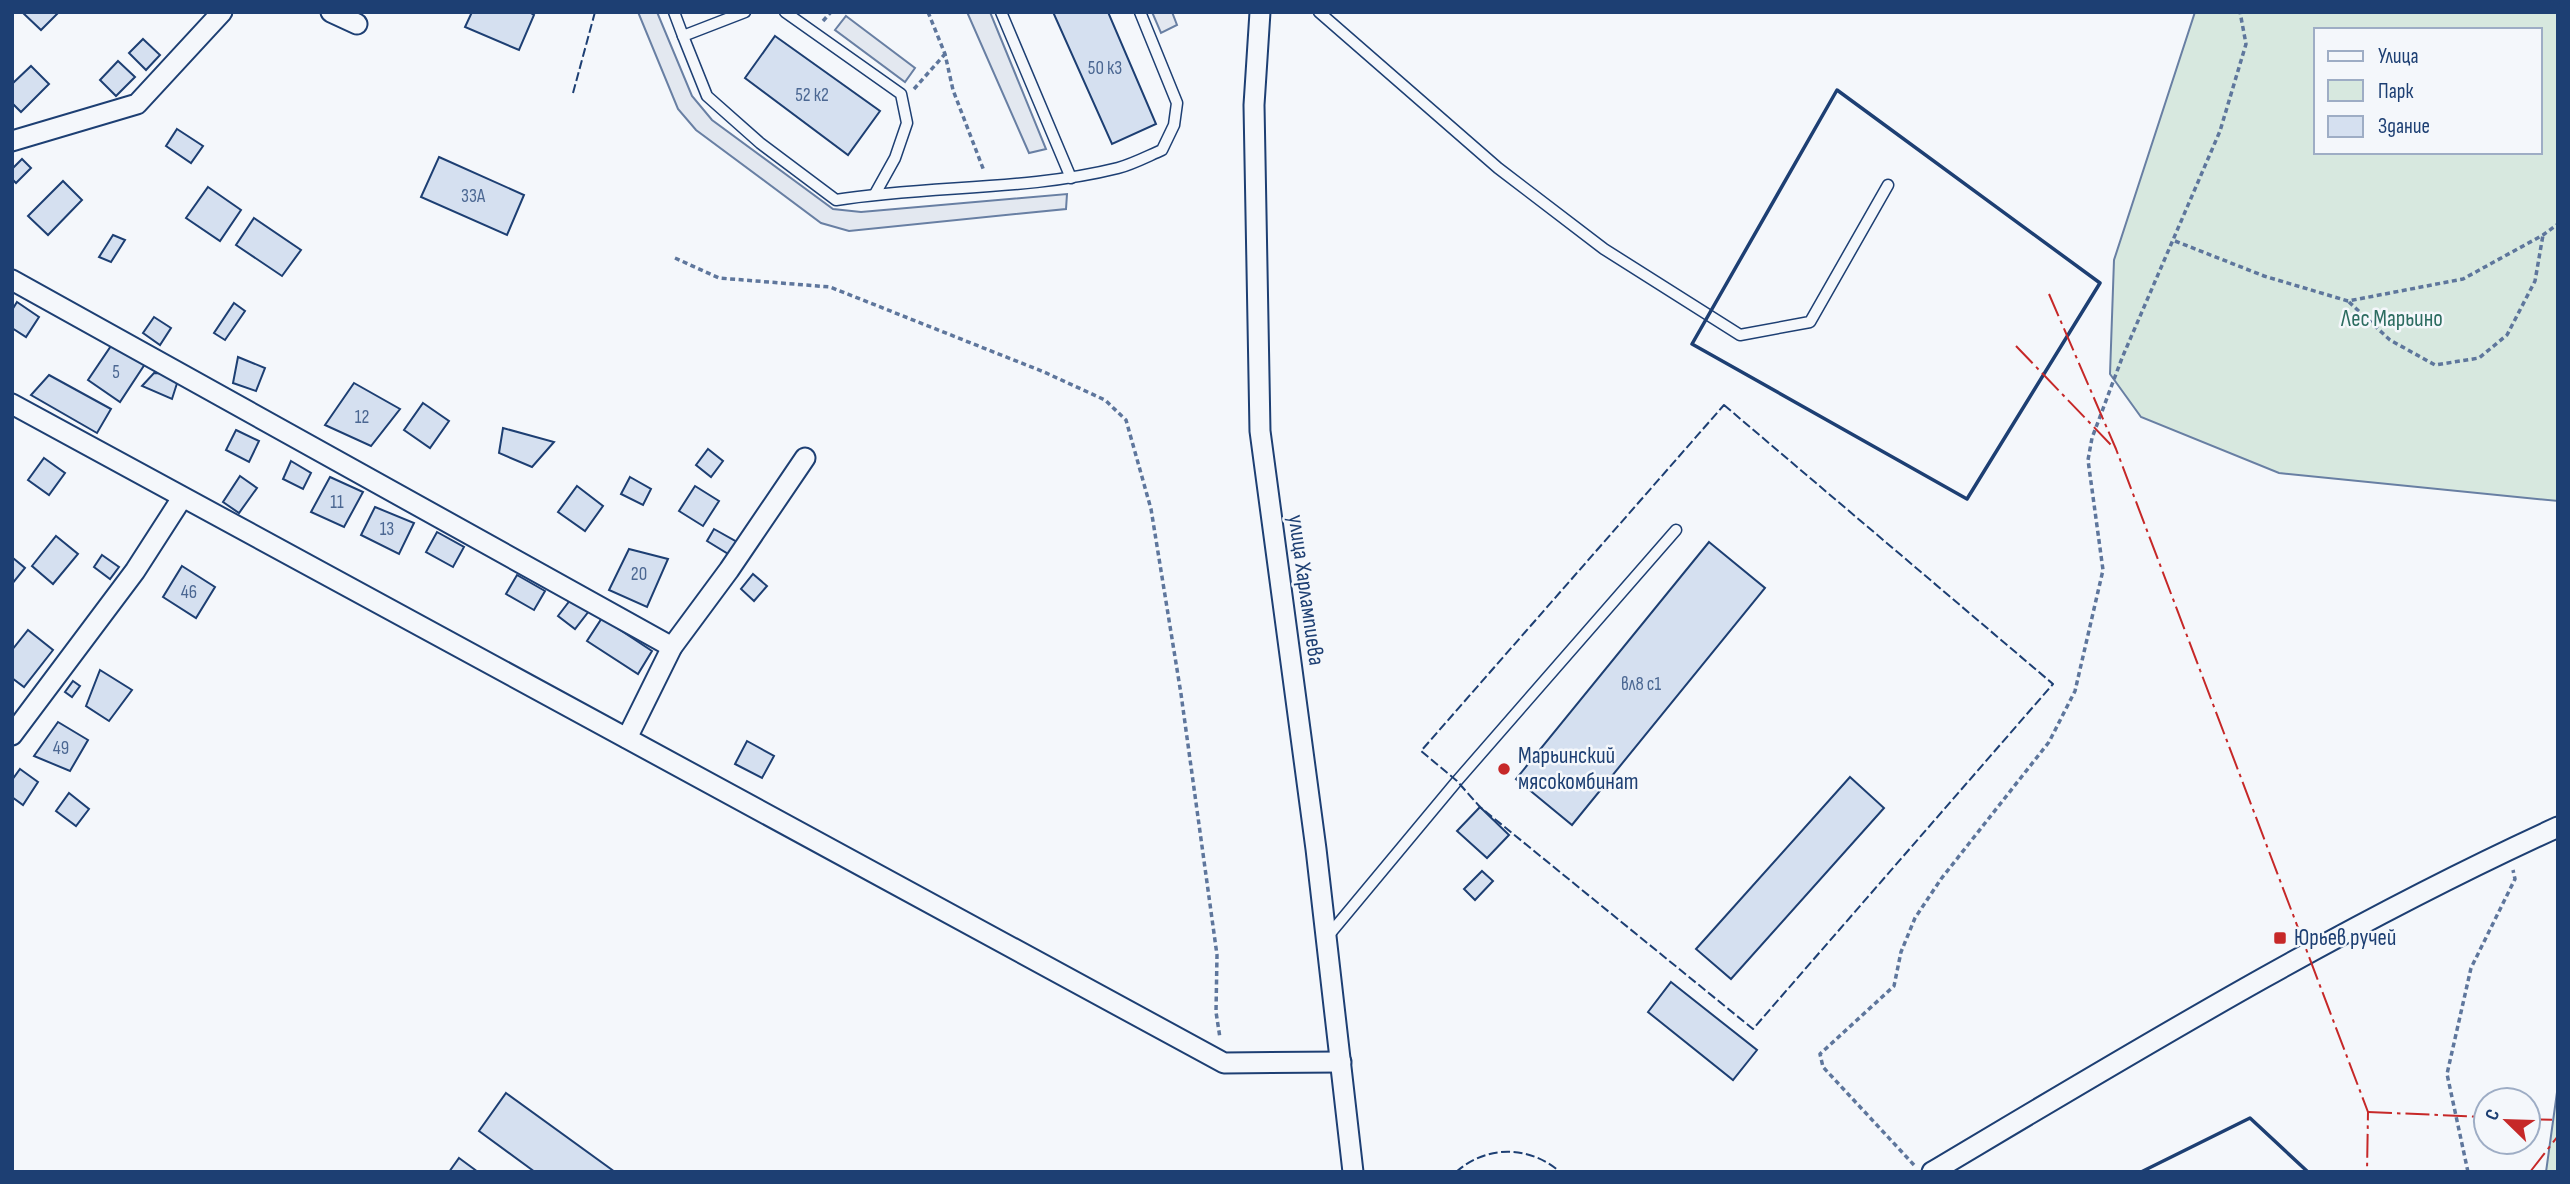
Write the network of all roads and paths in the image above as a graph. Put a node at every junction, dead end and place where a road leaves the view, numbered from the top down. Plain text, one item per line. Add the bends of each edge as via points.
1 (222, 12) edge
2 (331, 12) edge
3 (674, 12) edge
4 (746, 12) edge
5 (785, 12) edge
6 (928, 12) edge
7 (1001, 12) edge
8 (1140, 12) edge
9 (1260, 12) edge
10 (1319, 12) edge
11 (2240, 12) edge
12 (357, 24) dead end
13 (683, 36) junction
14 (945, 54) junction
15 (901, 94) junction
16 (12, 141) edge
17 (1071, 178) junction
18 (985, 185) junction
19 (1888, 185) dead end
20 (875, 194) junction
21 (2558, 224) edge
22 (2543, 235) junction
23 (2174, 241) junction
24 (675, 258) dead end
25 (12, 280) edge
26 (2348, 301) junction
27 (12, 404) edge
28 (806, 458) dead end
29 (182, 498) junction
30 (1676, 530) dead end
31 (671, 647) junction
32 (12, 735) edge
33 (627, 738) junction
34 (2558, 827) edge
35 (2510, 848) junction
36 (1324, 941) junction
37 (1341, 1062) junction
38 (1224, 1063) junction
39 (1353, 1172) edge
40 (1919, 1172) edge
41 (1932, 1172) edge
42 (2468, 1172) edge

1 - 16 street via 136,104
2 - 12 street
3 - 13 lane
4 - 13 lane
5 - 15 lane
6 - 14 path
7 - 17 lane
8 - 17 lane via 1177,103 1174,125 1162,150 1121,168
9 - 36 street, улица Харлампиева via 1254,118 1260,431 1316,849
10 - 19 lane via 1498,168 1604,249 1740,335 1810,322
11 - 23 path via 2246,44 2220,131
13 - 20 lane via 708,96 760,143 836,200
14 - 15 path via 912,90
14 - 18 path via 953,90 984,167
15 - 20 lane via 907,123
17 - 18 lane
18 - 20 lane
21 - 22 path
22 - 26 path via 2463,279
22 - 26 path via 2535,281 2507,335 2480,358 2435,365 2390,341
23 - 26 path via 2264,276
23 - 40 path via 2092,438 2088,460 2102,570 2075,691 2049,743 1941,878 1915,918 1894,986 1820,1054 1824,1067
24 - 38 path via 719,278 830,287 1044,372 1105,400 1126,420 1152,509 1181,694 1217,955 1216,1012
25 - 31 street
27 - 29 street
28 - 31 street
29 - 32 street via 135,571
29 - 33 street
30 - 36 lane
31 - 33 street
33 - 38 street
34 - 35 street
35 - 41 street via 2289,962
35 - 42 path via 2515,879 2471,968 2447,1074
36 - 37 street, улица Харлампиева
37 - 38 street
37 - 39 street, улица Харлампиева

